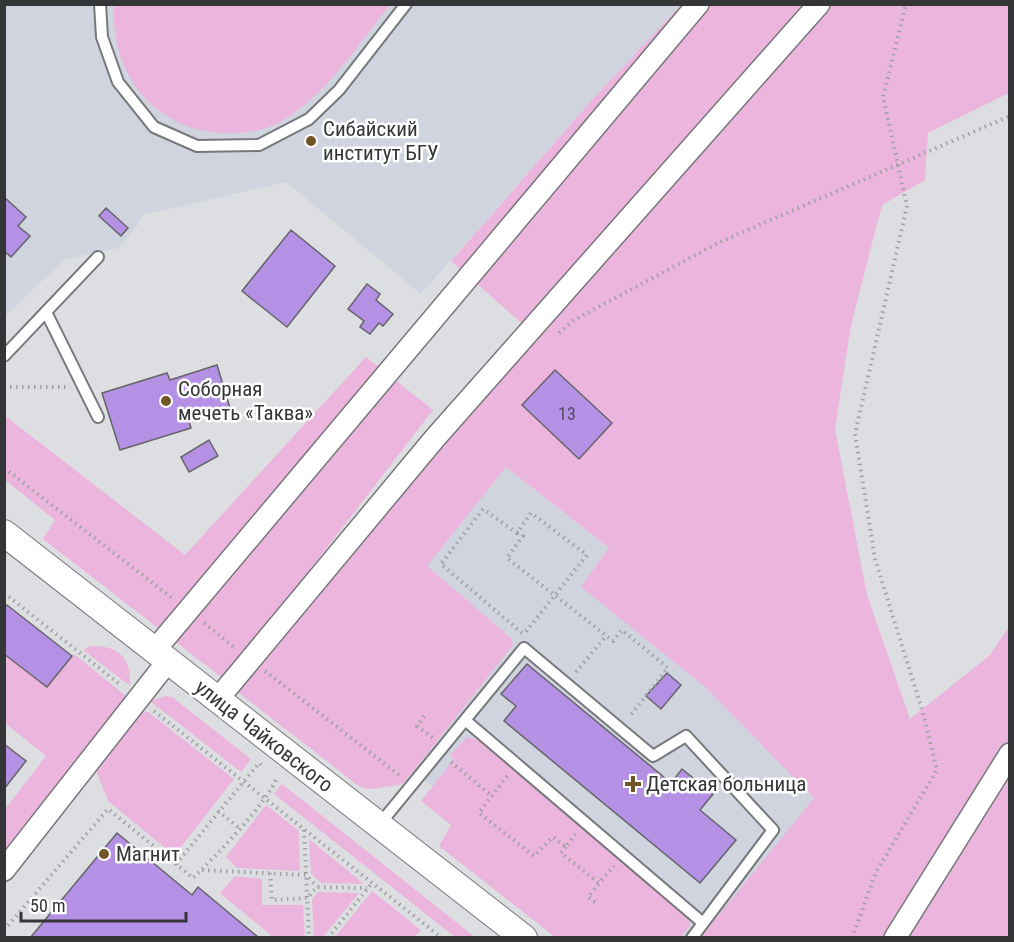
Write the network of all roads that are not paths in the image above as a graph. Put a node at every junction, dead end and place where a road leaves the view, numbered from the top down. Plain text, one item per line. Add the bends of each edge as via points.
1 (100, 4) edge
2 (406, 4) edge
3 (698, 4) edge
4 (819, 4) edge
5 (98, 257) dead end
6 (46, 312) junction
7 (4, 356) edge
8 (98, 417) dead end
9 (4, 533) edge
10 (161, 656) junction
11 (217, 700) junction
12 (465, 720) junction
13 (1010, 754) edge
14 (379, 825) junction
15 (4, 870) edge
16 (703, 923) junction
17 (524, 938) edge
18 (692, 938) edge
19 (895, 938) edge

1 - 2 lane via 102,37 118,82 154,128 197,146 259,145 309,119 339,90
3 - 10 street via 188,611
4 - 11 street via 435,438
5 - 6 lane
6 - 7 lane
6 - 8 lane
9 - 10 street, улица Чайковского
10 - 11 street, улица Чайковского
10 - 15 street via 138,699
11 - 14 street, улица Чайковского
12 - 14 lane
12 - 16 lane
12 - 16 lane via 524,648 653,756 686,736 773,830
13 - 19 street
14 - 17 street, улица Чайковского
16 - 18 lane

